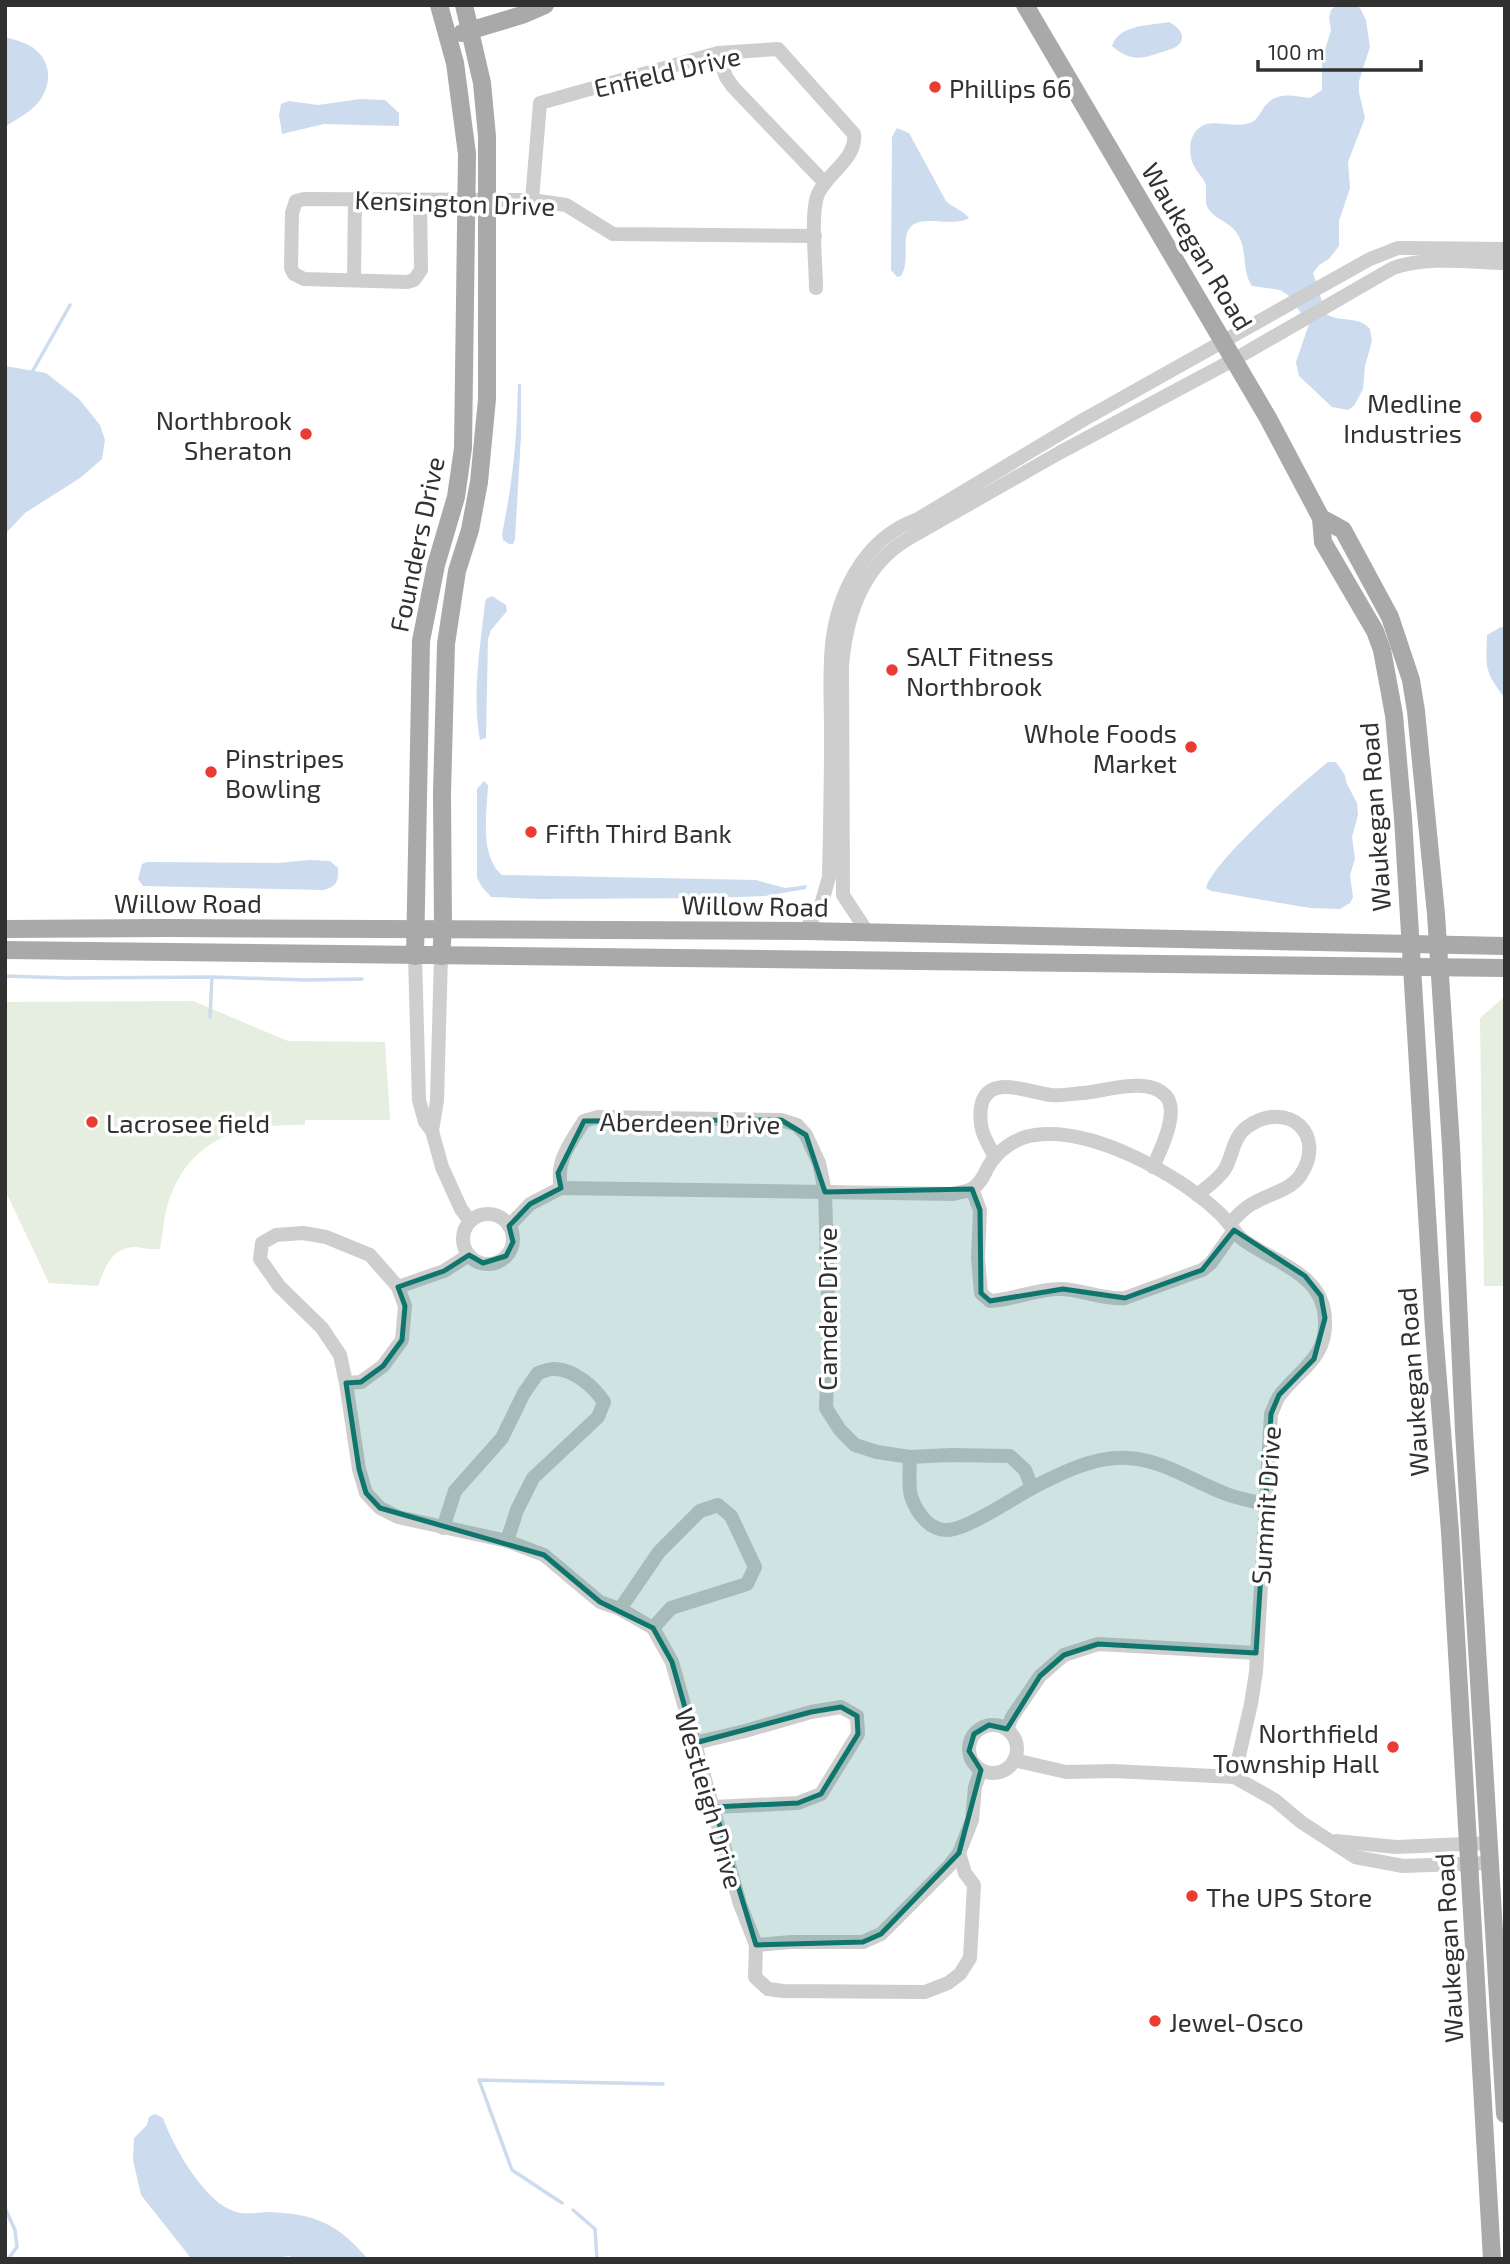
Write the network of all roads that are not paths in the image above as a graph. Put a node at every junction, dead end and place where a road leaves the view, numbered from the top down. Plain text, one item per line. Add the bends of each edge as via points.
1 (545, 5) edge
2 (1025, 5) edge
3 (470, 6) edge
4 (441, 10) edge
5 (471, 31) junction
6 (449, 37) junction
7 (718, 53) junction
8 (825, 183) junction
9 (355, 199) junction
10 (466, 199) junction
11 (487, 199) junction
12 (420, 200) junction
13 (532, 200) junction
14 (815, 236) junction
15 (1505, 249) edge
16 (1505, 263) edge
17 (354, 279) junction
18 (816, 288) dead end
19 (1224, 341) junction
20 (1235, 359) junction
21 (1321, 518) junction
22 (5, 929) edge
23 (415, 929) junction
24 (443, 929) junction
25 (805, 931) junction
26 (868, 933) junction
27 (1410, 944) junction
28 (1437, 944) junction
29 (1505, 946) edge
30 (5, 950) edge
31 (415, 956) junction
32 (441, 956) junction
33 (1411, 967) junction
34 (1438, 967) junction
35 (1505, 968) edge
36 (432, 1131) junction
37 (995, 1157) junction
38 (1153, 1167) junction
39 (561, 1188) junction
40 (972, 1189) junction
41 (825, 1192) junction
42 (1197, 1195) junction
43 (470, 1221) junction
44 (509, 1226) junction
45 (1232, 1227) junction
46 (469, 1255) junction
47 (398, 1287) junction
48 (346, 1383) junction
49 (909, 1457) junction
50 (1032, 1488) junction
51 (1265, 1504) junction
52 (443, 1528) junction
53 (507, 1541) junction
54 (620, 1609) junction
55 (653, 1628) junction
56 (1256, 1653) junction
57 (1007, 1729) junction
58 (695, 1743) junction
59 (1014, 1759) junction
60 (981, 1770) junction
61 (1234, 1777) junction
62 (714, 1808) junction
63 (1489, 1843) junction
64 (959, 1853) junction
65 (1469, 1854) junction
66 (1490, 1863) junction
67 (756, 1945) junction
68 (1484, 2113) junction
69 (1505, 2113) edge
70 (1492, 2259) edge

1 - 5 main road
2 - 19 main road, Waukegan Road
3 - 4 main road
3 - 5 main road, Founders Drive
4 - 6 main road, Founders Drive
5 - 6 main road
5 - 11 main road, Founders Drive via 485,102
6 - 10 main road, Founders Drive via 466,134
7 - 8 street via 733,87
7 - 8 street, Enfield Drive via 778,49 854,134 853,148
7 - 13 street, Enfield Drive via 540,103
8 - 14 street via 817,195
9 - 12 street, Kensington Drive
9 - 17 street
9 - 17 street, Kensington Drive via 296,201 291,268 304,279
10 - 11 street, Kensington Drive
10 - 12 street, Kensington Drive
10 - 23 main road, Founders Drive via 463,448 456,497 421,641
11 - 13 street, Kensington Drive
11 - 24 main road, Founders Drive via 484,446 446,644
12 - 17 street via 421,270 414,280
13 - 14 street, Kensington Drive via 566,205 612,234
14 - 18 street
15 - 19 street via 1398,248
16 - 20 street via 1408,263 1393,268
19 - 20 main road, Waukegan Road
19 - 25 street via 899,526 865,556 842,595 833,628 829,877 821,905
20 - 21 main road, Waukegan Road
20 - 26 street via 896,546 868,579 845,637 842,760 843,895
21 - 27 main road, Waukegan Road via 1323,542 1382,650 1397,739
21 - 28 main road, Waukegan Road via 1343,530 1390,617 1411,680
22 - 23 main road, Willow Road
23 - 24 main road, Willow Road
23 - 31 main road, Founders Drive
24 - 25 main road, Willow Road
24 - 32 main road, Founders Drive
25 - 26 main road, Willow Road
26 - 27 main road, Willow Road
27 - 28 main road, Willow Road
27 - 33 main road, Waukegan Road
28 - 29 main road, Willow Road
28 - 34 main road, Waukegan Road
30 - 31 main road, Willow Road
31 - 32 main road, Willow Road
31 - 36 street via 419,1101
32 - 33 main road, Willow Road
32 - 36 street
33 - 34 main road, Willow Road
33 - 65 main road, Waukegan Road
34 - 35 main road, Willow Road
34 - 63 main road, Waukegan Road
36 - 43 street via 443,1167
37 - 38 street, Summit Drive via 1013,1142 1032,1135 1074,1135
37 - 38 street via 980,1126 982,1103 999,1087 1069,1095 1126,1086 1153,1089 1170,1104 1168,1127
37 - 40 street, Summit Drive
38 - 42 street, Summit Drive
39 - 41 street
39 - 41 street, Aberdeen Drive via 558,1173 564,1154 584,1121 612,1117 781,1120 797,1125 819,1163
39 - 44 street via 530,1204
40 - 41 street via 953,1194
40 - 45 street via 980,1210 981,1293 990,1301 1063,1289 1125,1298 1202,1270
41 - 49 street, Camden Drive via 826,1408 855,1445
42 - 45 street, Summit Drive
42 - 45 street via 1225,1168 1244,1129 1276,1115 1300,1124 1308,1145 1302,1173 1287,1187 1252,1203
43 - 44 street via 491,1214
43 - 46 street via 463,1241
44 - 46 street via 513,1242 506,1256 491,1264
45 - 51 street, Summit Drive via 1251,1244 1305,1276 1321,1296 1325,1318 1324,1338 1314,1359 1279,1395 1271,1414
46 - 47 street via 444,1271
47 - 48 street via 405,1306 402,1340 383,1366 361,1382
47 - 48 street via 370,1255 326,1237 276,1235 262,1243 260,1259 279,1286 334,1343
48 - 52 street via 366,1493 389,1513
49 - 50 street, Camden Drive via 1010,1456 1025,1470
49 - 50 street via 910,1493 921,1518 936,1527 952,1530
50 - 51 street via 1070,1469 1128,1458 1159,1464 1229,1496
51 - 56 street, Summit Drive
52 - 53 street
52 - 53 street via 455,1491 502,1438 524,1392 538,1373 555,1368 581,1378 604,1402 598,1417 533,1478
53 - 54 street via 544,1555 600,1602
54 - 55 street
54 - 55 street via 659,1552 700,1511 718,1506 731,1516 755,1567 747,1584 671,1608
55 - 58 street, Westleigh Drive via 672,1662
56 - 57 street via 1098,1644 1075,1651 1040,1676
56 - 61 street, Summit Drive via 1251,1704
57 - 59 street via 1017,1746
57 - 60 street via 989,1725 974,1734 969,1751
58 - 62 street, Westleigh Drive
58 - 62 street via 811,1712 841,1707 857,1716 858,1734 821,1794 798,1803
59 - 60 street via 1000,1772
59 - 61 street via 1066,1772
60 - 64 street via 972,1820
61 - 65 street via 1331,1840
62 - 67 street, Westleigh Drive
63 - 65 street
63 - 66 main road, Waukegan Road
64 - 67 street via 881,1934 863,1942
64 - 67 street, Westleigh Drive via 974,1885 970,1958 944,1987 925,1992 768,1989 755,1977
65 - 66 street
65 - 68 main road, Waukegan Road
66 - 69 main road, Waukegan Road
68 - 69 main road
68 - 70 main road, Waukegan Road

